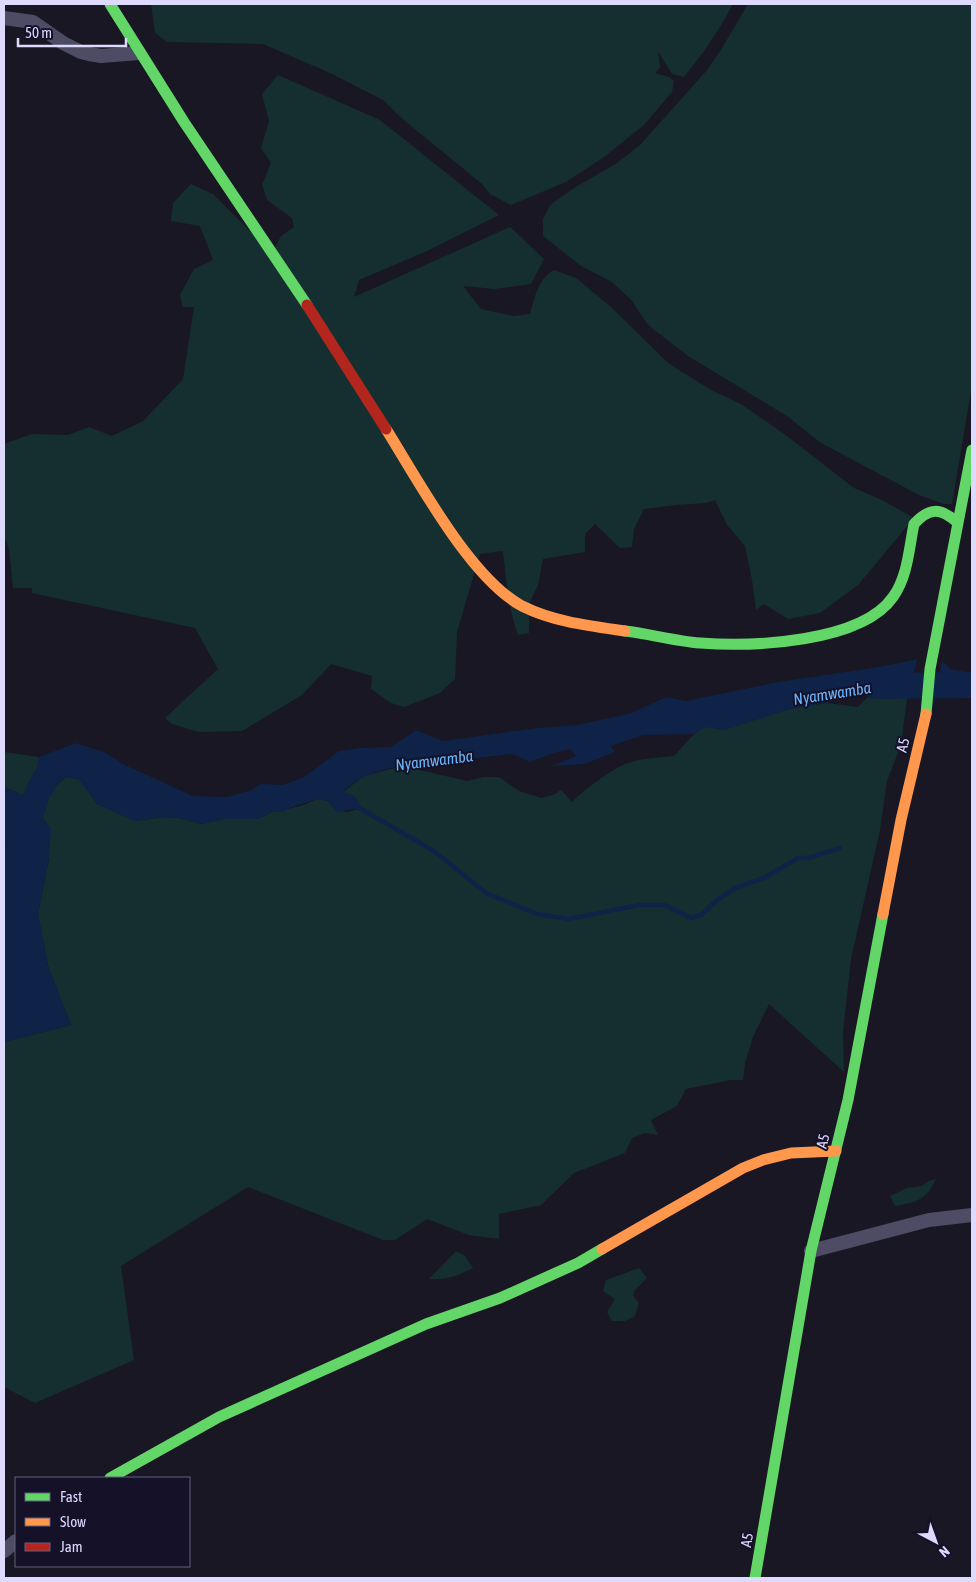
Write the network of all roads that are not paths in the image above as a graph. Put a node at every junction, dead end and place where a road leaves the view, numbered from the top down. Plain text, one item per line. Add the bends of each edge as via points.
1 (110, 4) edge
2 (4, 18) edge
3 (139, 53) junction
4 (972, 450) edge
5 (957, 522) junction
6 (836, 1151) junction
7 (972, 1215) edge
8 (812, 1251) junction
9 (112, 1477) edge
10 (15, 1542) edge
11 (4, 1551) edge
12 (755, 1578) edge

1 - 3 main road
2 - 3 street via 33,22 81,52 102,56
3 - 5 main road via 311,311 437,512 492,584 525,608 578,623 675,640 714,644 803,639 846,629 888,602 902,582 914,524 920,517 928,512 946,512
4 - 5 main road, A5
5 - 6 main road, A5 / A5 via 930,669 926,713 899,829
6 - 8 main road, A5 / A5
6 - 9 main road via 791,1153 743,1168 578,1264 500,1298 426,1324 219,1417
7 - 8 street via 929,1220
8 - 12 main road, A5 / A5
10 - 11 street

